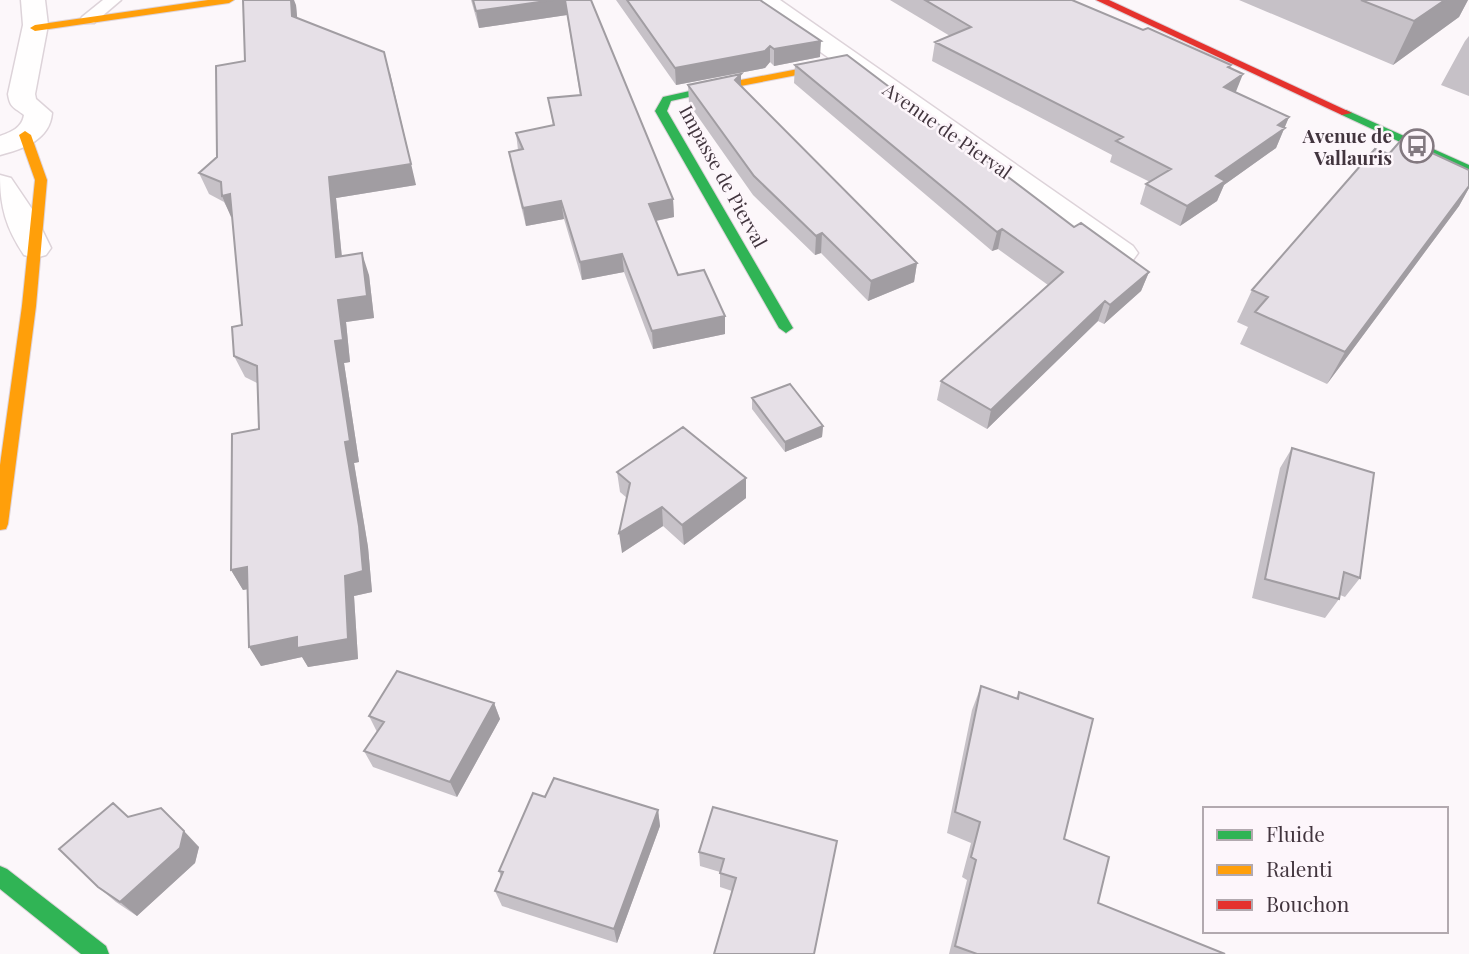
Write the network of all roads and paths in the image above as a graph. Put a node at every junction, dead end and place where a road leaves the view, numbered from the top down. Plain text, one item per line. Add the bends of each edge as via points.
1 (33, 0) edge
2 (113, 0) edge
3 (229, 0) edge
4 (764, 0) edge
5 (1101, 0) edge
6 (88, 20) junction
7 (35, 27) junction
8 (853, 62) junction
9 (0, 76) edge
10 (11, 104) edge
11 (12, 141) edge
12 (1469, 170) edge
13 (0, 184) edge
14 (34, 248) junction
15 (1132, 260) edge
16 (786, 328) dead end
17 (0, 524) edge
18 (0, 876) edge
19 (98, 954) edge

1 - 7 street
2 - 6 lane
3 - 6 street
4 - 8 street, Avenue de Pierval
5 - 12 street
6 - 7 street
7 - 9 street
7 - 10 street via 20,91
8 - 15 street, Avenue de Pierval
8 - 16 street, Impasse de Pierval via 691,92 667,99 660,111
10 - 11 street via 38,113 34,128
11 - 14 street via 41,180
13 - 14 street
14 - 17 street
18 - 19 street

